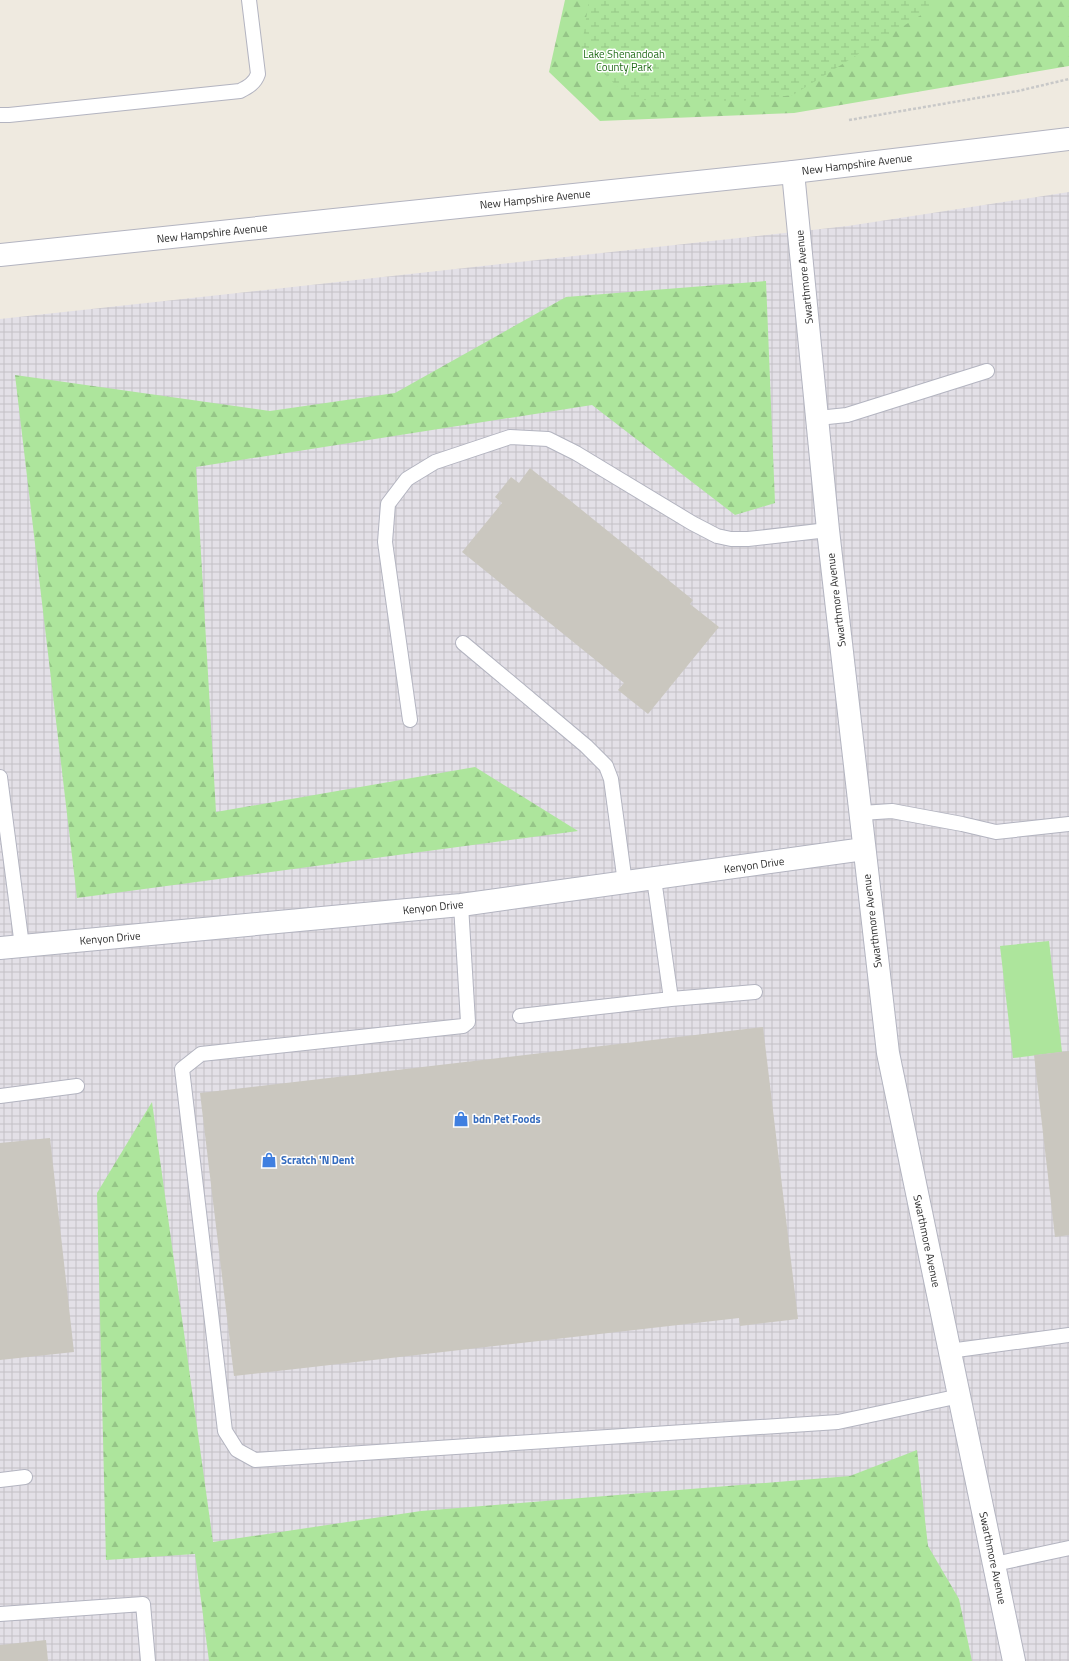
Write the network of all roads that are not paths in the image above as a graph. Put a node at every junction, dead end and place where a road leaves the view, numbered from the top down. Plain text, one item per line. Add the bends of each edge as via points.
1 (249, 0) edge
2 (0, 114) edge
3 (1069, 139) edge
4 (793, 172) junction
5 (0, 255) edge
6 (987, 371) dead end
7 (818, 418) junction
8 (828, 530) junction
9 (463, 642) dead end
10 (410, 720) dead end
11 (0, 777) edge
12 (861, 813) junction
13 (1069, 824) edge
14 (864, 849) junction
15 (654, 879) junction
16 (625, 883) junction
17 (461, 905) junction
18 (22, 946) junction
19 (0, 948) edge
20 (754, 992) dead end
21 (671, 999) junction
22 (520, 1016) dead end
23 (77, 1086) dead end
24 (0, 1096) edge
25 (1069, 1335) edge
26 (949, 1351) junction
27 (960, 1396) junction
28 (25, 1477) dead end
29 (0, 1480) edge
30 (1069, 1548) edge
31 (995, 1564) junction
32 (0, 1614) edge
33 (148, 1661) edge
34 (1014, 1661) edge

1 - 2 lane via 258,74 254,82 245,89
3 - 4 street, New Hampshire Avenue
4 - 5 street, New Hampshire Avenue
4 - 7 street, Swarthmore Avenue
6 - 7 lane via 847,415
7 - 8 street, Swarthmore Avenue
8 - 10 lane via 748,539 717,536 548,439 510,437 435,462 407,479 388,504 385,542
8 - 12 street, Swarthmore Avenue
9 - 16 lane via 586,746 606,766 611,779
11 - 18 lane
12 - 13 lane via 892,811 996,832
12 - 14 street, Swarthmore Avenue
14 - 15 street, Kenyon Drive
14 - 26 street, Swarthmore Avenue via 888,1053
15 - 16 street, Kenyon Drive
15 - 21 lane
16 - 17 street, Kenyon Drive
17 - 18 street, Kenyon Drive
17 - 27 lane via 468,1022 463,1026 202,1054 182,1069 226,1431 237,1450 255,1460 838,1422
18 - 19 street, Kenyon Drive
20 - 21 lane
21 - 22 lane
23 - 24 lane
25 - 26 lane
26 - 27 street, Swarthmore Avenue
27 - 31 street, Swarthmore Avenue
28 - 29 lane
30 - 31 lane
31 - 34 street, Swarthmore Avenue
32 - 33 lane via 143,1604

